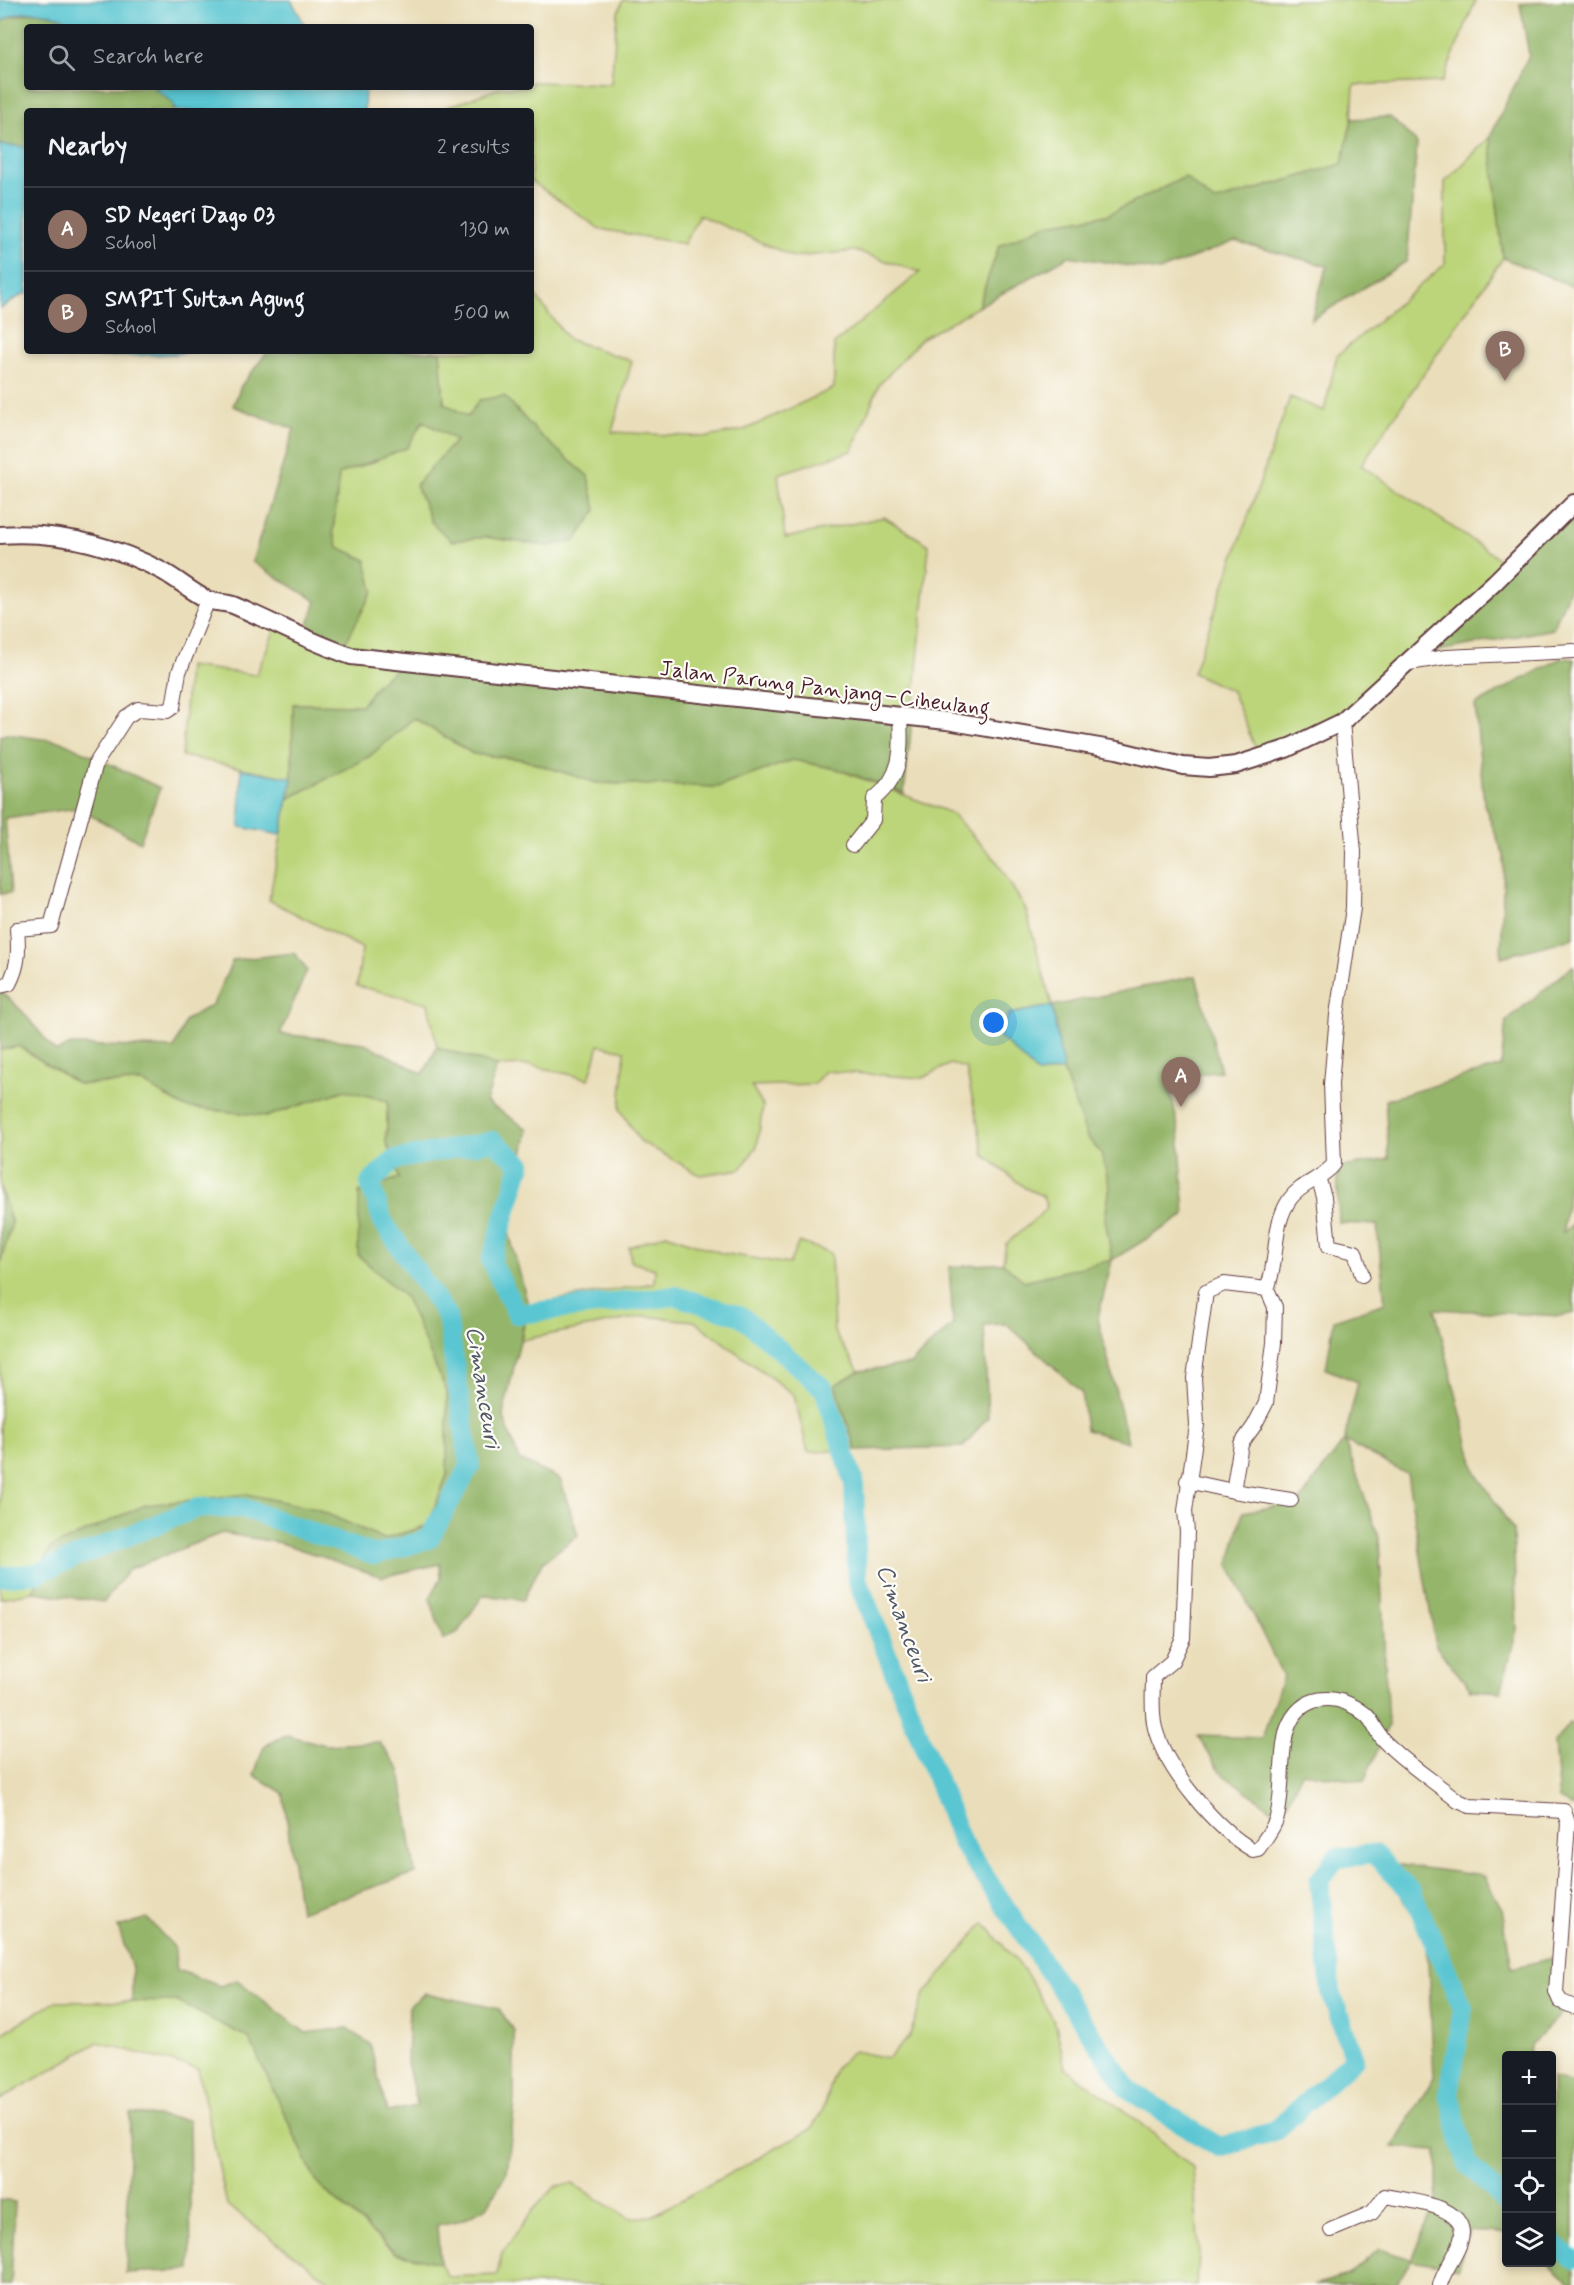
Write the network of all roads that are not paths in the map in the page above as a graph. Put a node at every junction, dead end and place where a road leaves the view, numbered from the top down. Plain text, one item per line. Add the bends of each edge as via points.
1 (1574, 503) edge
2 (0, 535) edge
3 (208, 600) junction
4 (1574, 651) edge
5 (1404, 664) junction
6 (900, 718) junction
7 (1342, 722) junction
8 (853, 845) dead end
9 (0, 986) edge
10 (1318, 1177) junction
11 (1362, 1275) dead end
12 (1267, 1289) junction
13 (1187, 1481) junction
14 (1233, 1491) junction
15 (1291, 1500) dead end
16 (1574, 2007) edge
17 (1331, 2230) dead end
18 (1440, 2285) edge

1 - 5 street, Jalan Parung Panjang–Ciheulang via 1495,582
2 - 3 street, Jalan Parung Panjang–Ciheulang via 52,534 96,544 165,573
3 - 6 street, Jalan Parung Panjang–Ciheulang via 230,604 317,645 351,656
3 - 9 street via 179,672 173,707 167,711 138,709 126,717 96,763 51,926 17,929 19,958 15,974 9,984
4 - 5 street
5 - 7 street, Jalan Parung Panjang–Ciheulang
6 - 7 street, Jalan Parung Panjang–Ciheulang via 947,721 1209,768 1236,765 1286,749
6 - 8 street via 897,774 874,799 873,820
7 - 10 street via 1354,852 1353,908 1331,1084 1334,1164
10 - 11 street via 1329,1246 1355,1252
10 - 12 street via 1303,1186 1287,1204 1275,1237 1274,1272
12 - 13 street via 1224,1284 1206,1292 1194,1378 1197,1425
12 - 14 street via 1275,1306 1266,1403 1241,1444
13 - 14 street
13 - 16 street via 1183,1638 1172,1661 1153,1677 1152,1711 1155,1730 1185,1784 1243,1845 1258,1848 1277,1816 1287,1729 1299,1706 1330,1699 1365,1714 1383,1740 1458,1801 1470,1806 1564,1811 1568,1823 1556,1992 1560,2001
14 - 15 street
17 - 18 street via 1372,2213 1385,2196 1452,2213 1461,2226 1461,2241

